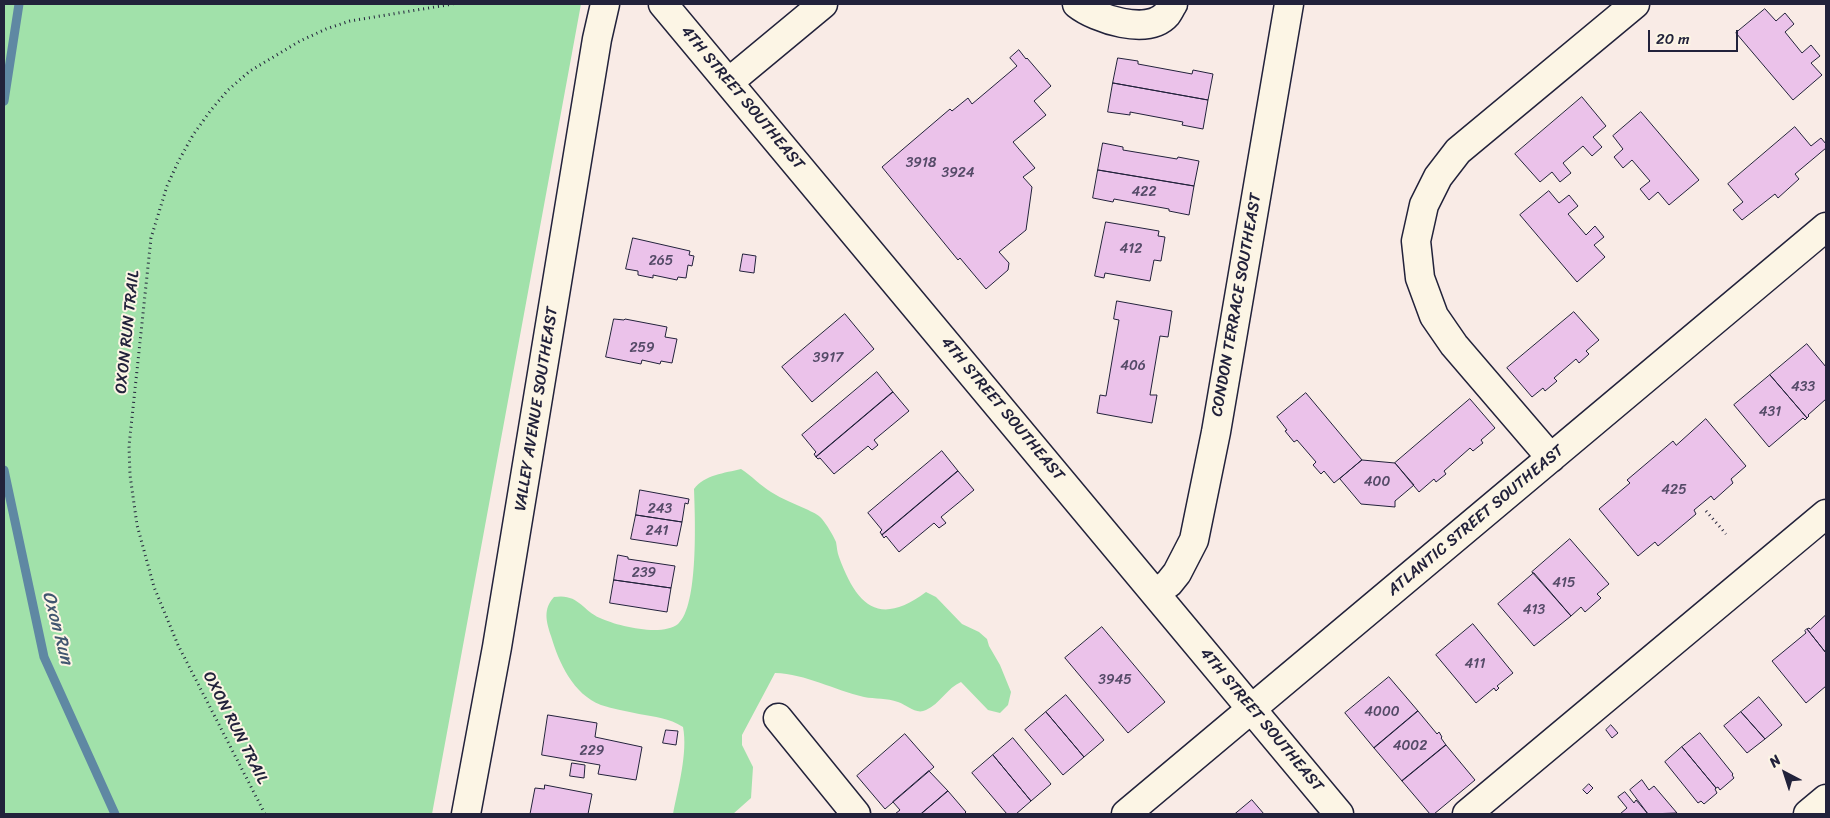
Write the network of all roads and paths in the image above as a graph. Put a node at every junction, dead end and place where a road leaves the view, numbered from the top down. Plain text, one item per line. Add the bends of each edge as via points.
1 (453, 4) edge
2 (605, 4) edge
3 (663, 4) edge
4 (823, 4) edge
5 (1077, 4) edge
6 (1173, 4) edge
7 (1289, 4) edge
8 (1634, 4) edge
9 (729, 82) junction
10 (1826, 227) edge
11 (1551, 458) junction
12 (1706, 511) dead end
13 (1826, 514) edge
14 (1726, 534) dead end
15 (1156, 593) junction
16 (1251, 709) junction
17 (778, 718) dead end
18 (1826, 799) edge
19 (265, 814) edge
20 (466, 814) edge
21 (856, 814) edge
22 (1126, 814) edge
23 (1339, 814) edge
24 (1467, 814) edge
25 (1808, 814) edge

1 - 19 path, OXON RUN TRAIL via 350,21 300,41 250,71 228,90 193,135 166,186 150,238 129,446 137,525 154,587 178,645
2 - 20 street, VALLEY AVENUE SOUTHEAST
3 - 9 street, 4TH STREET SOUTHEAST
4 - 9 street
5 - 6 street via 1098,17 1126,24 1149,24 1166,15
7 - 15 street, CONDON TERRACE SOUTHEAST via 1216,432 1194,540 1177,573
8 - 11 street via 1458,151 1438,176 1424,205 1416,241 1420,278 1434,316 1454,345
9 - 15 street, 4TH STREET SOUTHEAST
10 - 11 street, ATLANTIC STREET SOUTHEAST
11 - 16 street, ATLANTIC STREET SOUTHEAST
12 - 14 path
13 - 24 street
15 - 16 street, 4TH STREET SOUTHEAST
16 - 22 street, ATLANTIC STREET SOUTHEAST
16 - 23 street, 4TH STREET SOUTHEAST
17 - 21 street
18 - 25 street

